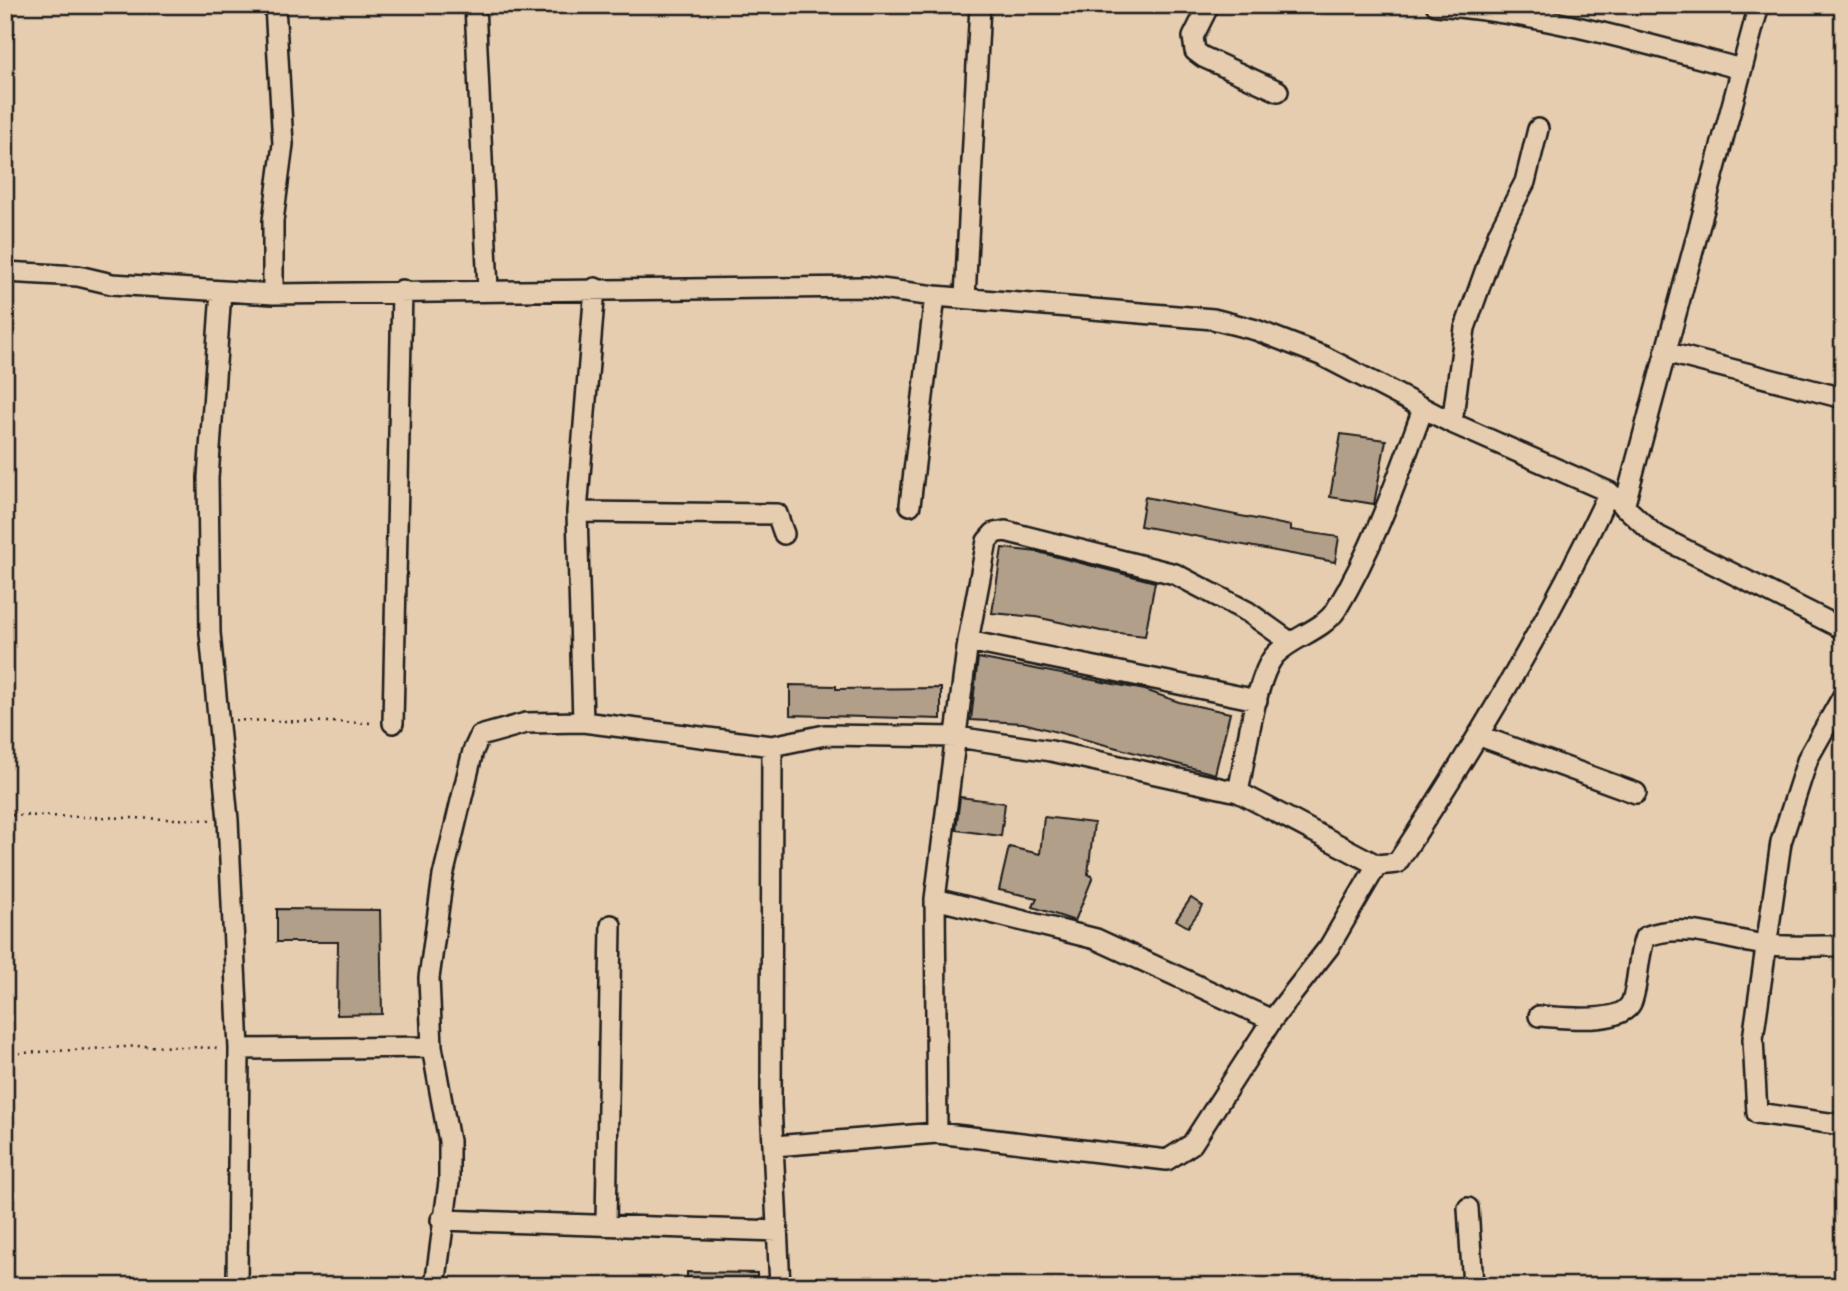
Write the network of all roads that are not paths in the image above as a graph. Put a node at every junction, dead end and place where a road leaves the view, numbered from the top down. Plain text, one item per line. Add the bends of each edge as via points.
1 (275, 5) edge
2 (475, 5) edge
3 (980, 5) edge
4 (1209, 5) edge
5 (1436, 5) edge
6 (1759, 5) edge
7 (1553, 12) edge
8 (1741, 69) junction
9 (1278, 91) dead end
10 (1538, 129) dead end
11 (5, 272) edge
12 (595, 288) junction
13 (402, 290) junction
14 (488, 290) junction
15 (221, 291) junction
16 (273, 294) junction
17 (935, 296) junction
18 (965, 298) junction
19 (1665, 352) junction
20 (1843, 398) edge
21 (1423, 409) junction
22 (1452, 423) junction
23 (1609, 492) junction
24 (911, 505) dead end
25 (1624, 507) junction
26 (577, 512) junction
27 (784, 534) dead end
28 (1843, 629) edge
29 (968, 641) junction
30 (1290, 642) junction
31 (1843, 696) edge
32 (1257, 700) junction
33 (583, 722) junction
34 (393, 723) road end
35 (1480, 736) junction
36 (957, 737) junction
37 (772, 746) junction
38 (1238, 792) junction
39 (1636, 793) dead end
40 (1377, 865) junction
41 (935, 899) junction
42 (611, 925) dead end
43 (1767, 945) junction
44 (1843, 946) edge
45 (1539, 1016) dead end
46 (1272, 1020) junction
47 (432, 1047) junction
48 (239, 1049) junction
49 (1843, 1125) edge
50 (937, 1133) junction
51 (774, 1146) junction
52 (1468, 1208) dead end
53 (442, 1220) junction
54 (606, 1223) junction
55 (778, 1231) junction
56 (237, 1286) edge
57 (435, 1286) edge
58 (780, 1286) edge
59 (1473, 1286) edge

1 - 16 street via 283,144 273,221
2 - 14 street
3 - 18 street
4 - 9 street via 1193,37 1195,51
5 - 7 street
6 - 8 street
7 - 8 street
8 - 19 street
10 - 22 street via 1525,182 1499,232 1465,328
11 - 15 street
12 - 14 street
12 - 17 street via 865,286
12 - 26 street
13 - 14 street
13 - 16 street
13 - 34 street
15 - 16 street
15 - 48 street via 208,478 210,633 228,820
17 - 18 street
17 - 24 street
18 - 21 street via 1213,319 1323,356
19 - 20 street
19 - 25 street
21 - 22 street
21 - 30 street via 1354,580 1333,614
22 - 23 street
23 - 25 street
23 - 35 street via 1572,573
25 - 28 street via 1654,534
26 - 27 street via 776,514
26 - 33 street
29 - 30 street via 988,541 993,533 1005,531 1175,574 1248,612
29 - 32 street
29 - 36 street
30 - 32 street via 1273,657
31 - 43 street via 1808,758 1781,842
32 - 38 street
33 - 37 street
33 - 47 street via 526,723 502,729 481,736 473,751 433,939 429,978
35 - 39 street
35 - 40 street via 1397,863
36 - 37 street via 825,735
36 - 38 street via 1051,751
36 - 41 street
37 - 51 street
38 - 40 street
40 - 46 street via 1329,947
41 - 46 street via 1096,939
41 - 50 street
42 - 54 street
43 - 44 street
43 - 45 street via 1661,930 1645,937 1631,1003 1622,1013 1600,1018
43 - 49 street via 1753,1039 1757,1113
46 - 50 street via 1192,1144 1167,1160
47 - 48 street
47 - 53 street via 449,1141 449,1182
48 - 56 street
50 - 51 street
51 - 55 street
52 - 59 street
53 - 54 street
53 - 57 street
54 - 55 street
55 - 58 street

